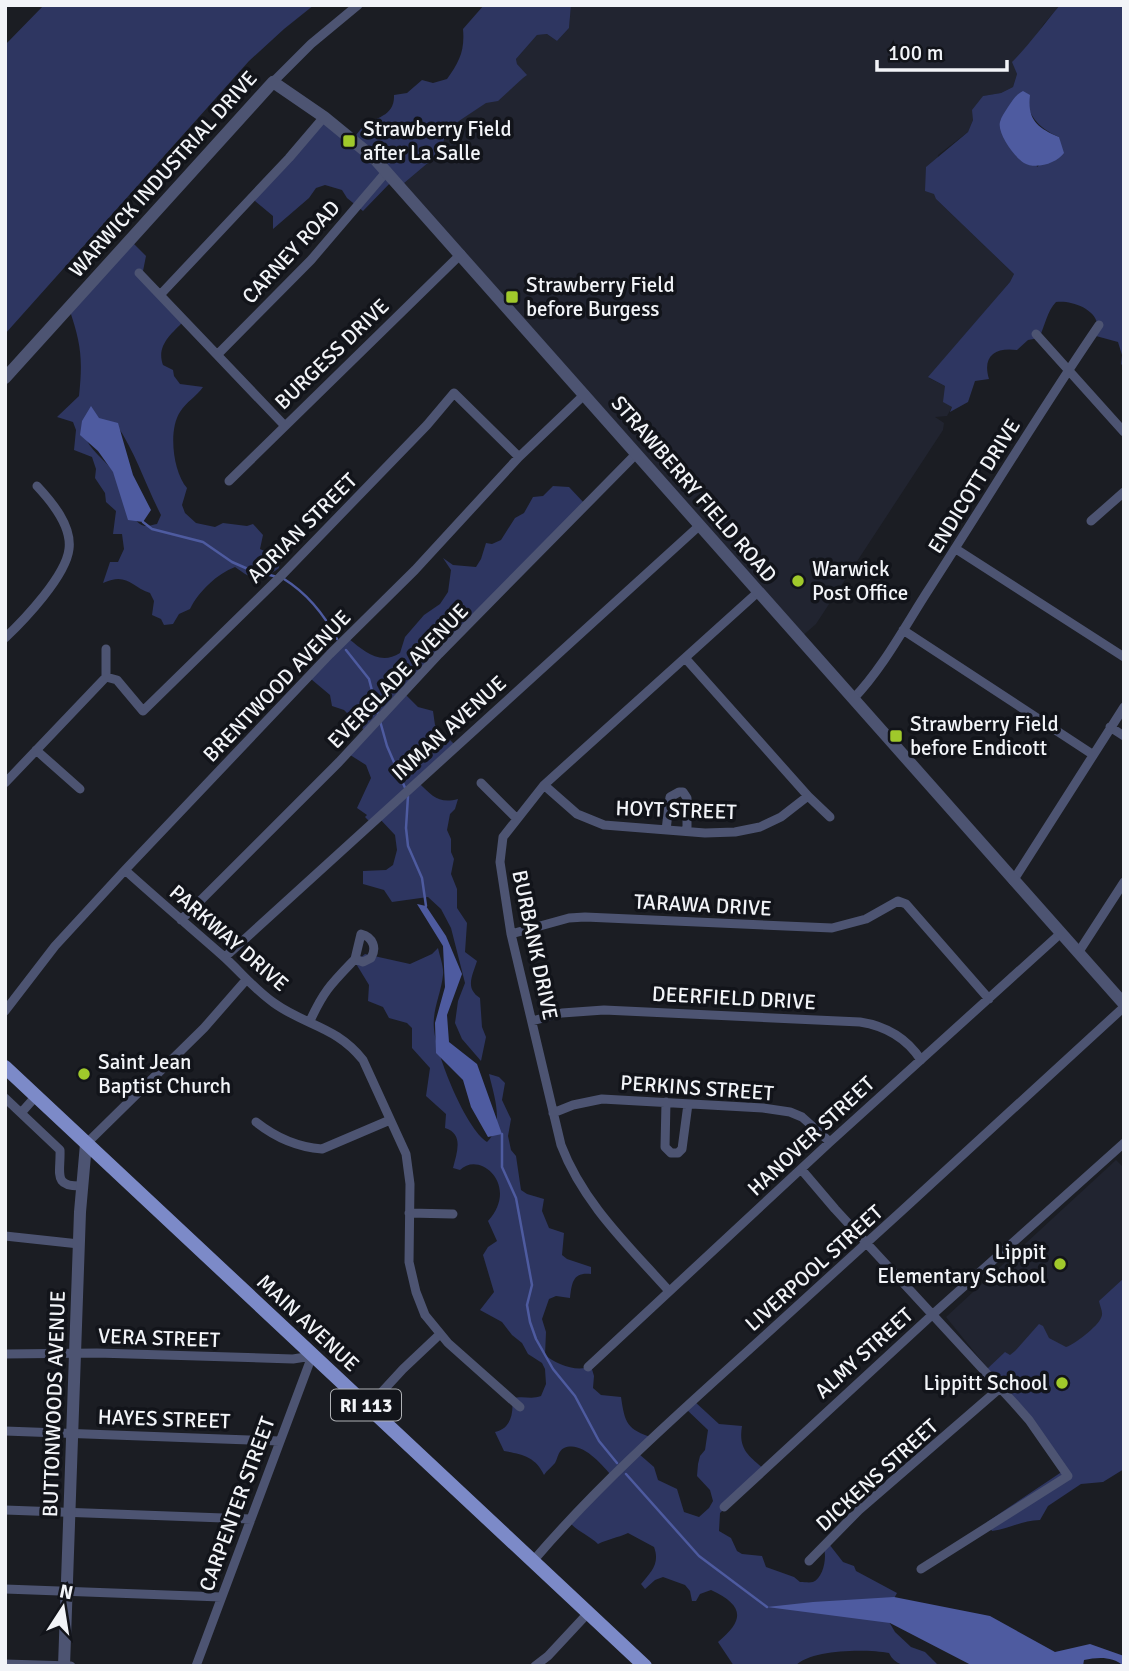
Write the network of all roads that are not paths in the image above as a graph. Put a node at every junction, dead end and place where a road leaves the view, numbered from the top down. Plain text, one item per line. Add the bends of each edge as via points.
1 (358, 5) edge
2 (273, 82) junction
3 (324, 117) junction
4 (387, 171) junction
5 (461, 254) junction
6 (139, 273) dead end
7 (160, 295) junction
8 (1099, 325) dead end
9 (1036, 334) dead end
10 (218, 354) junction
11 (1068, 369) junction
12 (5, 378) edge
13 (585, 394) junction
14 (285, 426) junction
15 (1124, 432) edge
16 (637, 453) junction
17 (519, 457) junction
18 (229, 481) dead end
19 (37, 486) dead end
20 (1124, 492) edge
21 (1091, 520) dead end
22 (699, 526) junction
23 (956, 549) junction
24 (758, 592) junction
25 (903, 630) junction
26 (5, 638) edge
27 (106, 649) dead end
28 (1124, 657) edge
29 (686, 659) junction
30 (106, 677) junction
31 (853, 699) junction
32 (1124, 707) edge
33 (1110, 727) junction
34 (1124, 736) edge
35 (36, 750) junction
36 (1092, 754) junction
37 (5, 782) edge
38 (481, 783) dead end
39 (544, 785) junction
40 (80, 789) dead end
41 (808, 796) junction
42 (831, 817) dead end
43 (517, 819) junction
44 (666, 830) junction
45 (687, 831) junction
46 (125, 870) junction
47 (1013, 881) junction
48 (1124, 882) edge
49 (181, 920) junction
50 (1061, 933) junction
51 (511, 934) junction
52 (1078, 953) junction
53 (225, 957) junction
54 (355, 959) dead end
55 (246, 980) junction
56 (989, 999) junction
57 (1124, 1006) edge
58 (5, 1011) edge
59 (310, 1021) junction
60 (532, 1021) junction
61 (921, 1060) junction
62 (5, 1067) edge
63 (36, 1096) junction
64 (5, 1098) edge
65 (666, 1102) junction
66 (688, 1104) junction
67 (21, 1113) junction
68 (553, 1113) junction
69 (390, 1120) junction
70 (256, 1122) dead end
71 (830, 1142) junction
72 (1124, 1143) edge
73 (86, 1144) junction
74 (801, 1170) junction
75 (82, 1186) junction
76 (409, 1213) junction
77 (453, 1214) dead end
78 (5, 1236) edge
79 (79, 1244) junction
80 (867, 1244) junction
81 (669, 1291) junction
82 (932, 1315) junction
83 (439, 1335) junction
84 (74, 1353) junction
85 (5, 1354) edge
86 (312, 1356) junction
87 (588, 1367) dead end
88 (1000, 1388) junction
89 (368, 1407) junction
90 (520, 1407) dead end
91 (5, 1431) edge
92 (72, 1434) junction
93 (279, 1441) junction
94 (724, 1507) dead end
95 (5, 1510) edge
96 (69, 1512) junction
97 (251, 1518) junction
98 (533, 1560) junction
99 (809, 1561) dead end
100 (921, 1569) dead end
101 (5, 1589) edge
102 (66, 1591) junction
103 (221, 1597) junction
104 (589, 1612) junction
105 (5, 1664) edge
106 (64, 1666) edge
107 (71, 1666) edge
108 (196, 1666) edge
109 (535, 1666) edge
110 (645, 1666) edge

1 - 2 street, WARWICK INDUSTRIAL DRIVE
2 - 3 street, STRAWBERRY FIELD ROAD
2 - 12 street, WARWICK INDUSTRIAL DRIVE
3 - 4 street, STRAWBERRY FIELD ROAD
3 - 7 street
4 - 5 street, STRAWBERRY FIELD ROAD
4 - 10 street, CARNEY ROAD via 311,260
5 - 13 street, STRAWBERRY FIELD ROAD
5 - 14 street, BURGESS DRIVE
6 - 7 street
7 - 10 street
8 - 11 street, ENDICOTT DRIVE
9 - 11 street
10 - 14 street
11 - 15 street
11 - 23 street, ENDICOTT DRIVE
13 - 16 street, STRAWBERRY FIELD ROAD
13 - 17 street, BRENTWOOD AVENUE
14 - 18 street, BURGESS DRIVE
16 - 22 street, STRAWBERRY FIELD ROAD
16 - 49 street, EVERGLADE AVENUE
17 - 30 street, ADRIAN STREET via 454,393 287,570 143,710 117,680
17 - 46 street, BRENTWOOD AVENUE
19 - 26 street via 61,517 68,556 38,604
20 - 21 street
22 - 24 street, STRAWBERRY FIELD ROAD
22 - 53 street, INMAN AVENUE
23 - 25 street, ENDICOTT DRIVE
23 - 28 street
24 - 29 street, BURBANK DRIVE
24 - 31 street, STRAWBERRY FIELD ROAD
25 - 31 street, ENDICOTT DRIVE
25 - 36 street
27 - 30 street
29 - 39 street, BURBANK DRIVE
29 - 41 street
30 - 35 street
31 - 47 street, STRAWBERRY FIELD ROAD
32 - 33 street
33 - 34 street
33 - 36 street
35 - 37 street
35 - 40 street
36 - 47 street
38 - 43 street
39 - 43 street, BURBANK DRIVE
39 - 44 street, HOYT STREET via 577,814 594,822
41 - 42 street
41 - 45 street, HOYT STREET via 760,827 735,832
43 - 51 street, BURBANK DRIVE via 503,837 500,862
44 - 45 street, HOYT STREET
44 - 45 street via 670,797 683,792
46 - 49 street, PARKWAY DRIVE
46 - 58 street, BRENTWOOD AVENUE via 55,946
47 - 50 street, STRAWBERRY FIELD ROAD
48 - 52 street
49 - 53 street, PARKWAY DRIVE
50 - 52 street, STRAWBERRY FIELD ROAD
50 - 56 street, HANOVER STREET
51 - 56 street, TARAWA DRIVE via 585,917 832,928 866,919 898,901 906,904
51 - 60 street, BURBANK DRIVE
52 - 57 street, STRAWBERRY FIELD ROAD
53 - 55 street, PARKWAY DRIVE
54 - 59 street via 329,985
55 - 59 street, PARKWAY DRIVE via 277,1005
55 - 73 street
56 - 61 street, HANOVER STREET
57 - 80 street, LIVERPOOL STREET
59 - 69 street, PARKWAY DRIVE via 339,1036 363,1060
60 - 61 street, DEERFIELD DRIVE via 604,1010 860,1022 888,1029
60 - 68 street, BURBANK DRIVE
61 - 71 street, HANOVER STREET
62 - 63 main road, MAIN AVENUE / RI 113
63 - 67 street
63 - 73 main road, MAIN AVENUE / RI 113
64 - 67 street
65 - 66 street, PERKINS STREET
65 - 66 street via 665,1147 671,1153 682,1149
65 - 68 street, PERKINS STREET via 592,1100
66 - 71 street, PERKINS STREET via 790,1112
67 - 75 street via 60,1150 63,1183
68 - 81 street, BURBANK DRIVE via 564,1152 585,1192
69 - 70 street via 322,1149 282,1139
69 - 76 street, PARKWAY DRIVE via 406,1154
71 - 74 street, HANOVER STREET
72 - 82 street, ALMY STREET
73 - 75 street, BUTTONWOODS AVENUE
73 - 86 main road, MAIN AVENUE / RI 113
74 - 80 street
74 - 81 street, HANOVER STREET
75 - 79 street, BUTTONWOODS AVENUE
76 - 77 street
76 - 83 street, PARKWAY DRIVE via 412,1275 425,1315
78 - 79 street
79 - 84 street, BUTTONWOODS AVENUE
80 - 82 street
80 - 98 street, LIVERPOOL STREET via 696,1397 592,1496
81 - 87 street, HANOVER STREET
82 - 88 street
82 - 94 street, ALMY STREET
83 - 89 street
83 - 90 street, PARKWAY DRIVE
84 - 85 street, VERA STREET
84 - 86 street, VERA STREET
84 - 92 street, BUTTONWOODS AVENUE
86 - 89 main road, MAIN AVENUE / RI 113
86 - 93 street, CARPENTER STREET
88 - 99 street, DICKENS STREET via 859,1510
88 - 100 street via 1068,1476
89 - 98 main road, MAIN AVENUE / RI 113
91 - 92 street, HAYES STREET
92 - 93 street, HAYES STREET
92 - 96 street, BUTTONWOODS AVENUE
93 - 97 street, CARPENTER STREET
95 - 96 street
96 - 97 street
96 - 102 street, BUTTONWOODS AVENUE
97 - 103 street, CARPENTER STREET
98 - 104 main road, MAIN AVENUE / RI 113
101 - 102 street
102 - 103 street
102 - 106 street, BUTTONWOODS AVENUE
103 - 108 street, CARPENTER STREET
104 - 109 street
104 - 110 main road, MAIN AVENUE / RI 113
105 - 106 street
106 - 107 street

